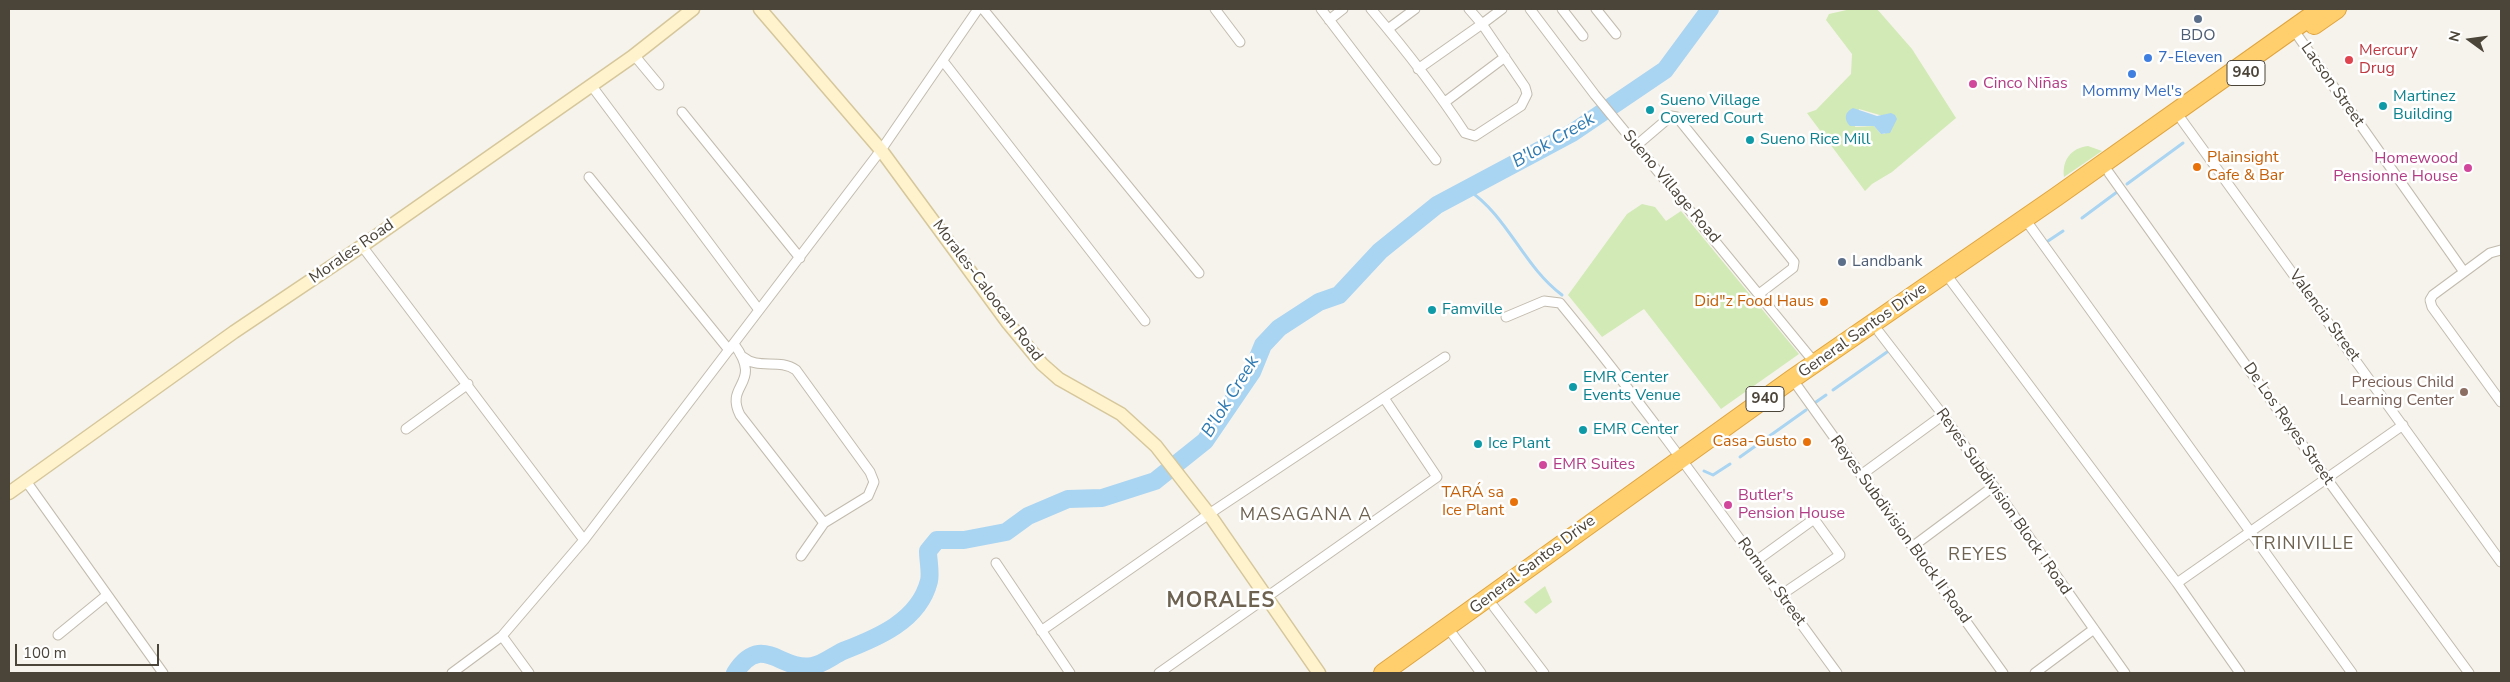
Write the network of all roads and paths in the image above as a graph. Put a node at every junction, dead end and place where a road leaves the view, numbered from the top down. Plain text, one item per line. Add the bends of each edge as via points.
1 (693, 9) edge
2 (760, 9) edge
3 (978, 9) edge
4 (983, 9) edge
5 (1215, 9) edge
6 (1321, 9) edge
7 (1343, 9) edge
8 (1371, 9) edge
9 (1415, 9) edge
10 (1469, 9) edge
11 (1502, 9) edge
12 (1530, 9) edge
13 (1562, 9) edge
14 (1596, 9) edge
15 (2321, 9) edge
16 (2337, 9) edge
17 (1329, 20) junction
18 (1482, 24) junction
19 (1388, 29) junction
20 (2295, 33) junction
21 (1616, 34) dead end
22 (1583, 36) dead end
23 (1240, 42) dead end
24 (634, 55) junction
25 (1505, 57) junction
26 (943, 61) junction
27 (1418, 69) junction
28 (591, 85) junction
29 (659, 85) dead end
30 (1445, 102) junction
31 (682, 112) dead end
32 (2181, 119) junction
33 (1637, 145) junction
34 (881, 150) junction
35 (1436, 160) dead end
36 (2109, 172) junction
37 (589, 178) dead end
38 (2030, 226) junction
39 (362, 246) junction
40 (2501, 250) edge
41 (800, 258) junction
42 (2464, 272) junction
43 (1199, 273) dead end
44 (1951, 282) junction
45 (1759, 294) junction
46 (759, 310) junction
47 (1506, 317) dead end
48 (1145, 321) dead end
49 (1879, 332) junction
50 (731, 347) junction
51 (743, 357) junction
52 (1445, 357) dead end
53 (1815, 364) junction
54 (468, 384) junction
55 (1798, 387) junction
56 (1384, 398) junction
57 (2501, 402) edge
58 (1943, 415) junction
59 (2403, 426) junction
60 (406, 429) dead end
61 (1683, 463) junction
62 (1860, 475) junction
63 (2327, 479) junction
64 (26, 481) junction
65 (1994, 486) junction
66 (9, 493) edge
67 (1209, 514) junction
68 (824, 523) junction
69 (2251, 531) junction
70 (584, 540) junction
71 (1912, 547) junction
72 (801, 556) dead end
73 (1756, 561) junction
74 (2501, 562) edge
75 (996, 563) dead end
76 (2177, 583) junction
77 (107, 595) junction
78 (1781, 595) junction
79 (1267, 597) junction
80 (1494, 607) junction
81 (2094, 630) junction
82 (1042, 631) junction
83 (1451, 632) junction
84 (58, 635) dead end
85 (502, 636) junction
86 (163, 673) edge
87 (452, 673) edge
88 (529, 673) edge
89 (1070, 673) edge
90 (1160, 673) edge
91 (1319, 673) edge
92 (1383, 673) edge
93 (1400, 673) edge
94 (1481, 673) edge
95 (1544, 673) edge
96 (1837, 673) edge
97 (2003, 673) edge
98 (2035, 673) edge
99 (2125, 673) edge
100 (2240, 673) edge
101 (2352, 673) edge
102 (2469, 673) edge

1 - 24 street, Morales Road
2 - 34 street, Morales-Caloocan Road
3 - 26 street
4 - 43 street
5 - 23 street
6 - 17 street
7 - 17 street
8 - 19 street
9 - 19 street
10 - 18 street
11 - 18 street
12 - 33 street, Sueno Village Road
13 - 22 street
14 - 21 street
15 - 20 highway, General Santos Drive / 940
16 - 20 highway, General Santos Drive / 940
17 - 35 street
18 - 25 street
18 - 27 street
19 - 27 street
20 - 32 highway, General Santos Drive / 940
20 - 42 street, Lacson Street
20 - 53 highway, General Santos Drive / 940
24 - 28 street, Morales Road
24 - 29 street
25 - 30 street
25 - 30 street via 1527,90 1526,100 1521,106 1470,136
26 - 34 street
26 - 48 street
27 - 30 street
28 - 39 street, Morales Road
28 - 46 street
31 - 41 street
32 - 36 highway, General Santos Drive / 940
32 - 59 street, Valencia Street
33 - 45 street, Sueno Village Road
33 - 45 street via 1671,116 1683,124 1794,262 1793,268
34 - 41 street
34 - 67 street, Morales-Caloocan Road via 1008,324 1042,364 1058,379 1121,414 1140,429
36 - 38 highway, General Santos Drive / 940
36 - 63 street, De Los Reyes Street
37 - 50 street
38 - 44 highway, General Santos Drive / 940
38 - 69 street
39 - 54 street
39 - 64 street, Morales Road via 234,332
40 - 42 street via 2490,253
41 - 46 street
42 - 57 street via 2433,295 2430,304
44 - 49 highway, General Santos Drive / 940
44 - 76 street
45 - 53 street, Sueno Village Road
46 - 50 street
47 - 61 street, Romuar Street via 1544,301 1560,303
49 - 55 highway, General Santos Drive / 940
49 - 58 street, Reyes Subdivision Block I Road
50 - 51 street
50 - 70 street
51 - 68 street via 747,373 739,386 736,406
51 - 68 street via 753,364 781,363 796,370 870,472 874,482 868,496
52 - 56 street
53 - 61 highway, General Santos Drive / 940
54 - 60 street
54 - 70 street
55 - 61 highway, General Santos Drive / 940
55 - 62 street, Reyes Subdivision Block II Road
56 - 67 street
56 - 79 street via 1436,477
58 - 62 street
58 - 65 street, Reyes Subdivision Block I Road
59 - 63 street
59 - 74 street, Valencia Street
61 - 73 street, Romuar Street
61 - 80 highway, General Santos Drive / 940
61 - 83 highway, General Santos Drive / 940
62 - 71 street, Reyes Subdivision Block II Road
63 - 69 street
63 - 102 street, De Los Reyes Street
64 - 66 street, Morales Road
64 - 77 street
65 - 71 street
65 - 81 street, Reyes Subdivision Block I Road
67 - 79 street, Morales-Caloocan Road
67 - 82 street
68 - 72 street
69 - 76 street
69 - 101 street
70 - 85 street
71 - 97 street, Reyes Subdivision Block II Road
73 - 78 street, Romuar Street
73 - 78 street via 1814,519 1840,554
75 - 82 street
76 - 100 street
77 - 84 street
77 - 86 street
78 - 96 street, Romuar Street
79 - 90 street
79 - 91 street, Morales-Caloocan Road
80 - 83 highway, General Santos Drive / 940
80 - 95 street
81 - 98 street
81 - 99 street, Reyes Subdivision Block I Road
82 - 89 street
83 - 92 highway, General Santos Drive / 940
83 - 93 highway, General Santos Drive / 940
83 - 94 street
85 - 87 street
85 - 88 street

